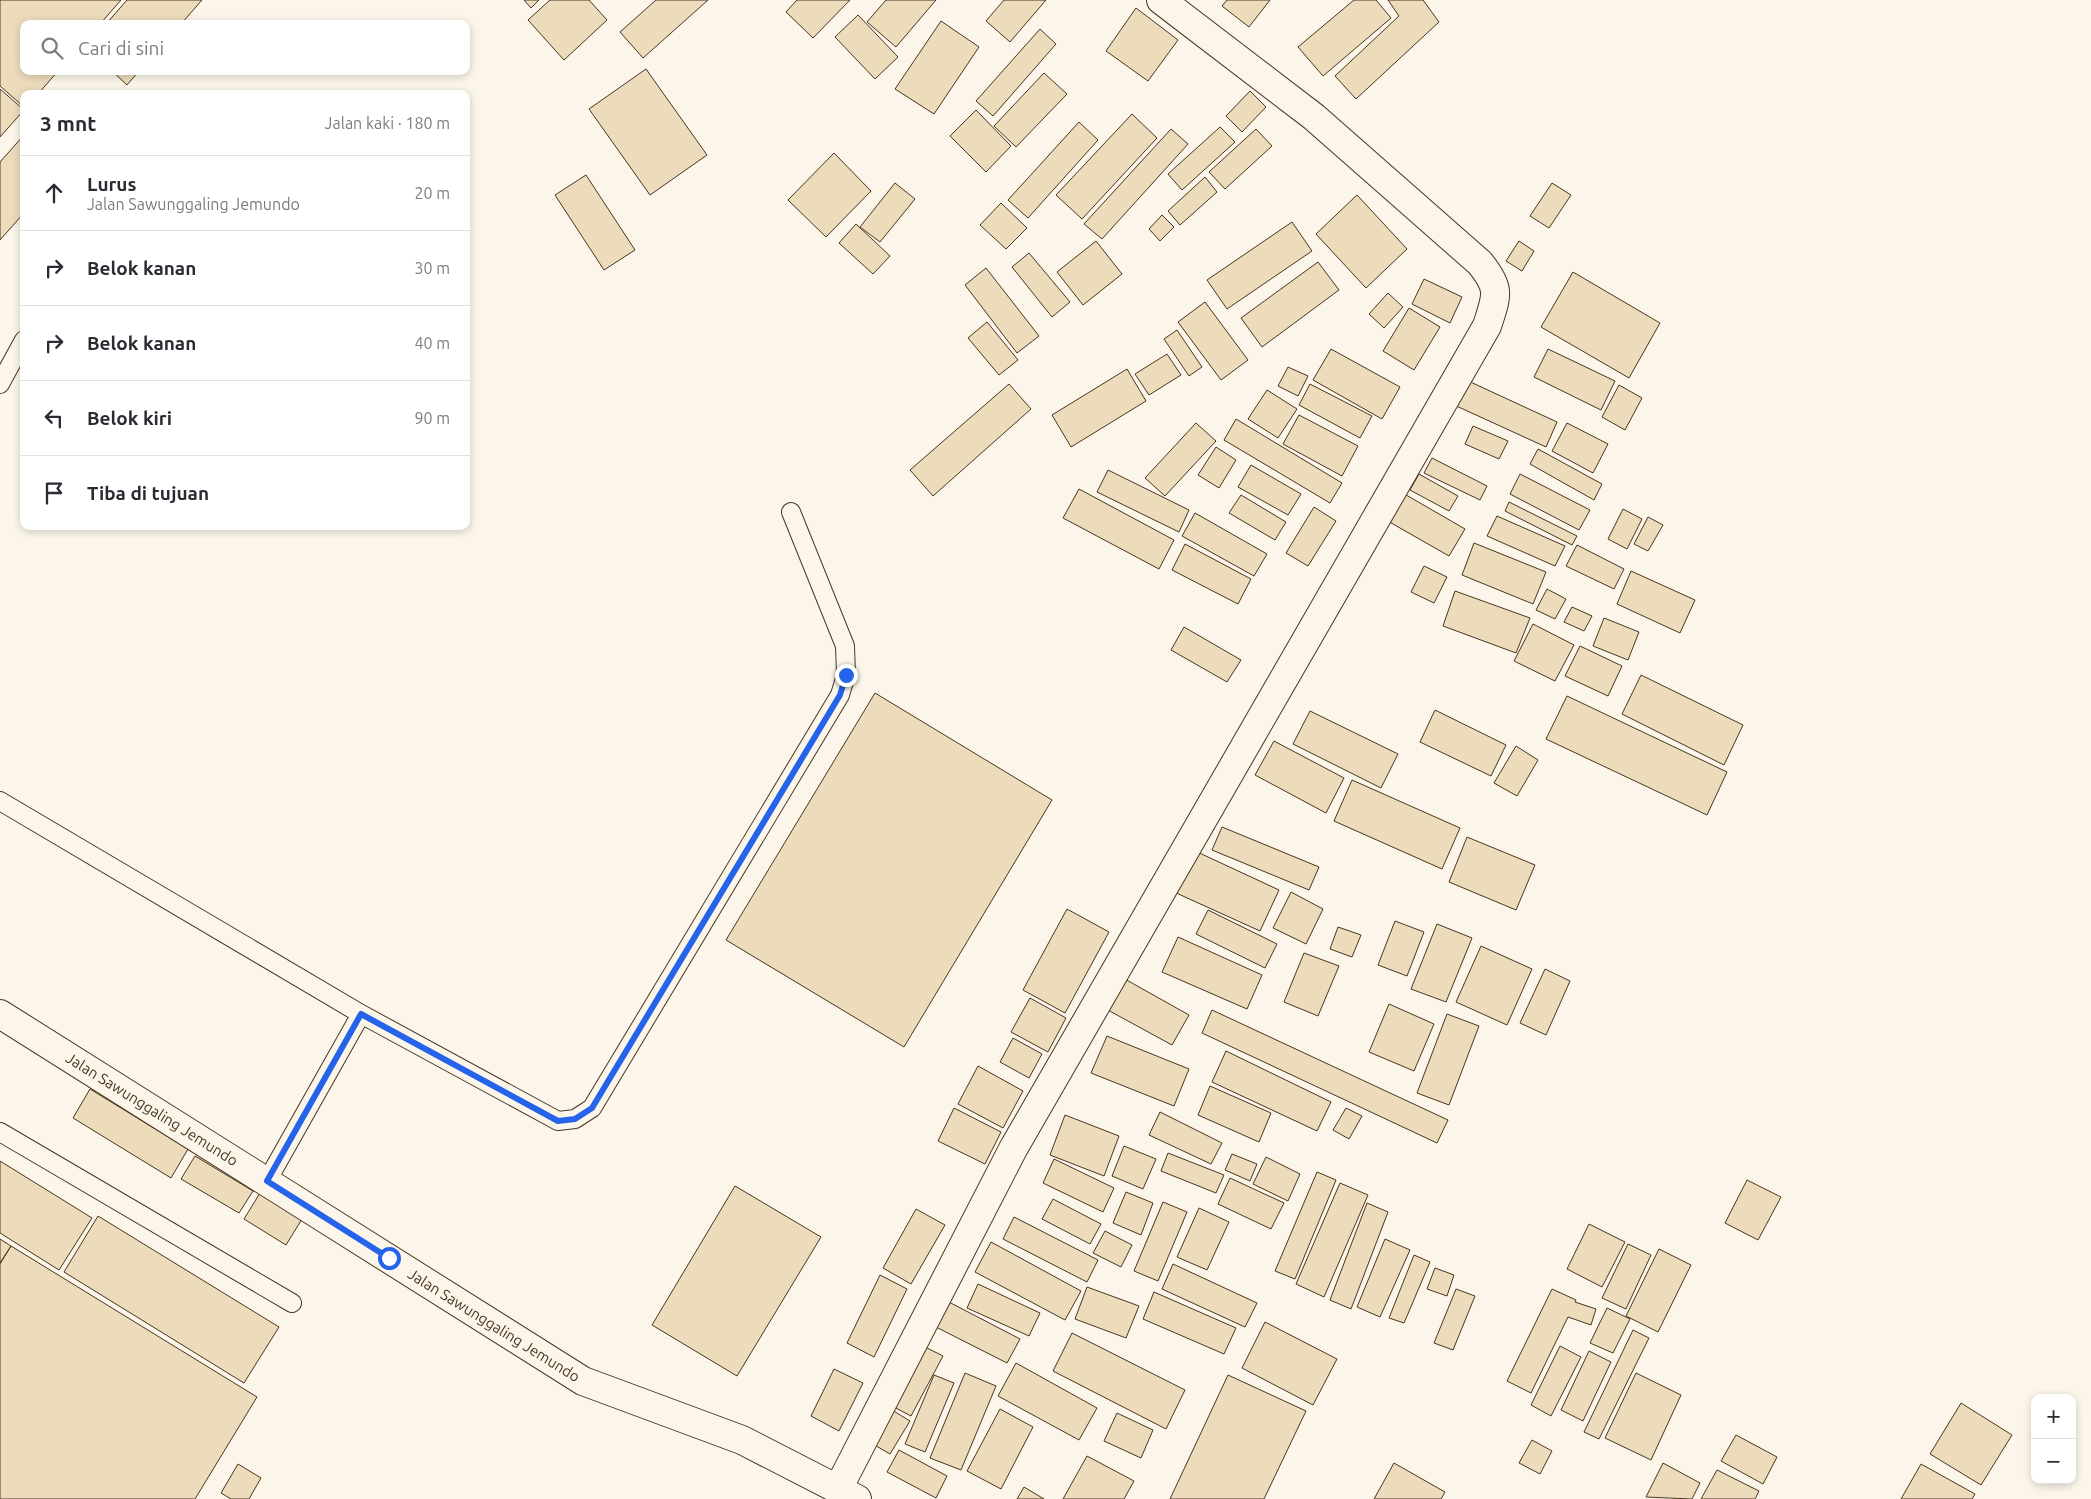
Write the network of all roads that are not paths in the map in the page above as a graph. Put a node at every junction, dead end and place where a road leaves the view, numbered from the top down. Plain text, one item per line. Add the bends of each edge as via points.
1 (1161, 0) edge
2 (20, 347) edge
3 (0, 384) edge
4 (791, 512) dead end
5 (0, 801) edge
6 (0, 1014) edge
7 (361, 1014) junction
8 (0, 1132) edge
9 (267, 1181) junction
10 (292, 1303) dead end
11 (847, 1494) edge

1 - 11 street via 1314,117 1480,263 1494,281 1496,300 1482,334 1013,1149
2 - 3 lane
4 - 7 lane via 845,646 846,675 840,695 592,1108 575,1119 558,1121
5 - 7 lane
6 - 9 street, Jalan Sawunggaling Jemundo
7 - 9 lane
8 - 10 lane
9 - 11 street, Jalan Sawunggaling Jemundo via 583,1381 742,1440

